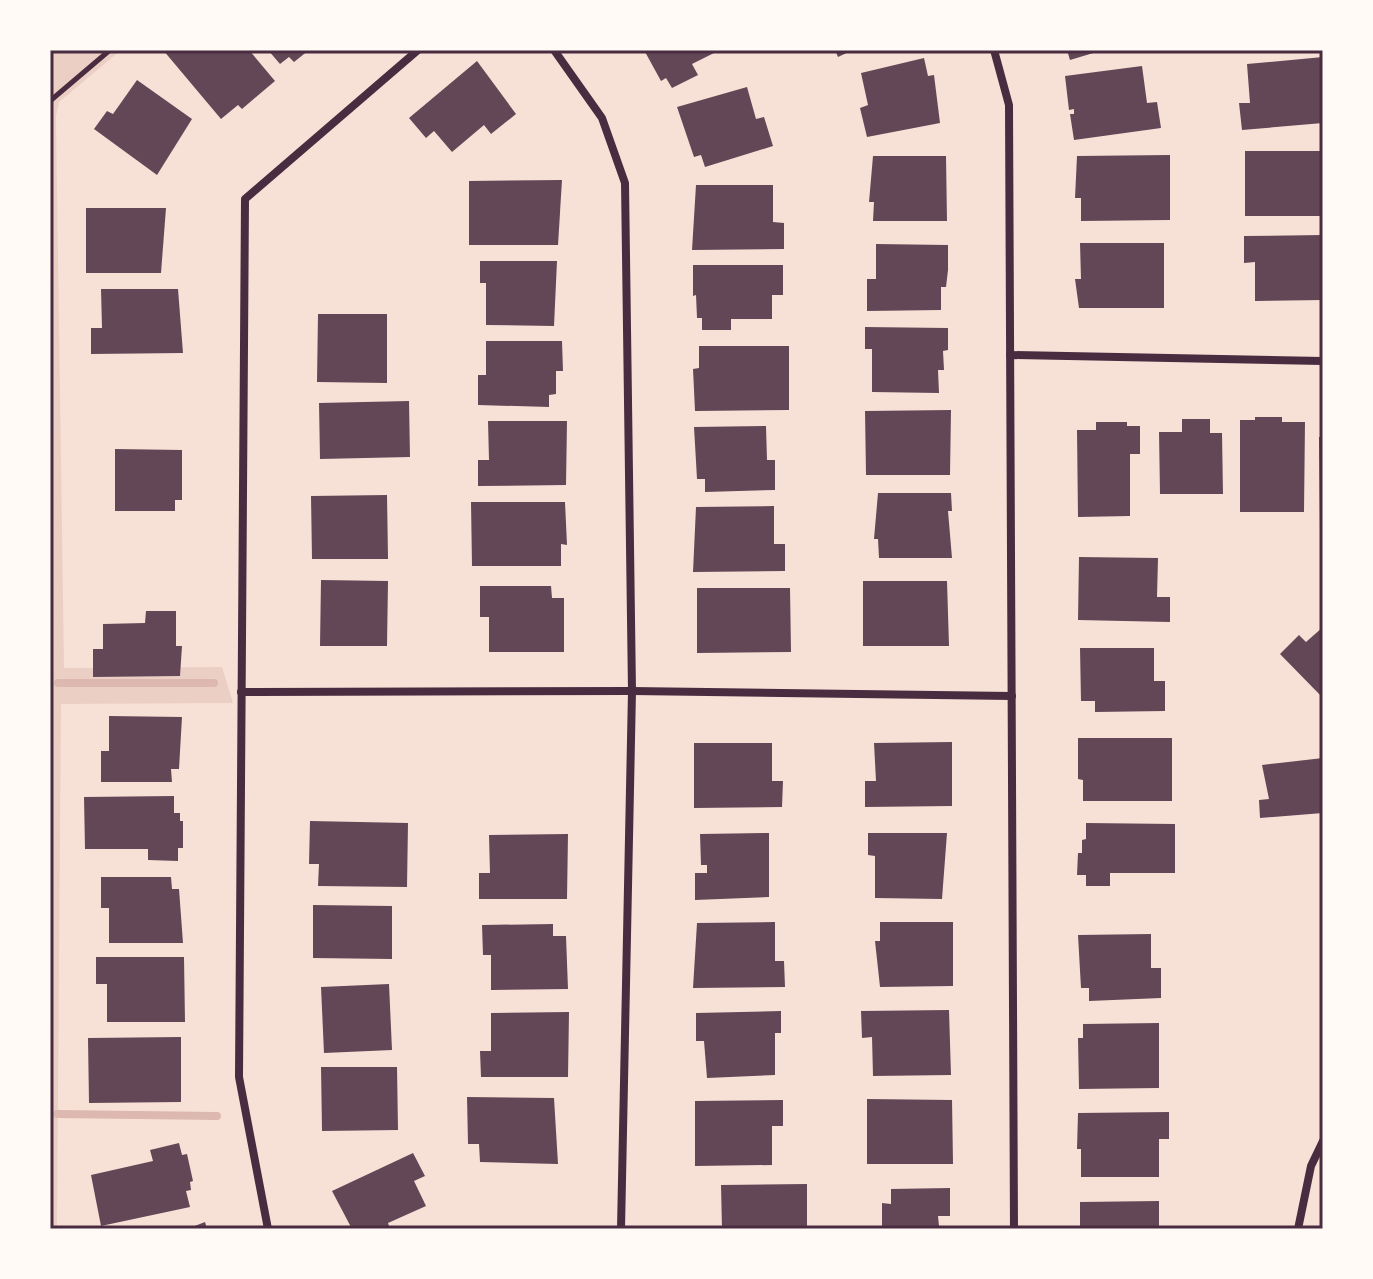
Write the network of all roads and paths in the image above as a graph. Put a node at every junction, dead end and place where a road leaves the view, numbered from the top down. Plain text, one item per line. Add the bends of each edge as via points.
1 (110, 50) edge
2 (418, 50) edge
3 (554, 50) edge
4 (994, 50) edge
5 (50, 101) edge
6 (1010, 355) junction
7 (1323, 361) edge
8 (632, 691) junction
9 (241, 692) junction
10 (1012, 696) junction
11 (1323, 1141) edge
12 (268, 1229) edge
13 (621, 1229) edge
14 (1014, 1229) edge
15 (1298, 1229) edge

1 - 5 path
2 - 9 street via 245,199
3 - 8 street via 602,118 625,183
4 - 6 street via 1009,105
6 - 7 street
6 - 10 street
8 - 9 street
8 - 10 street
8 - 13 street
9 - 12 street via 239,1077
10 - 14 street
11 - 15 street via 1311,1166

